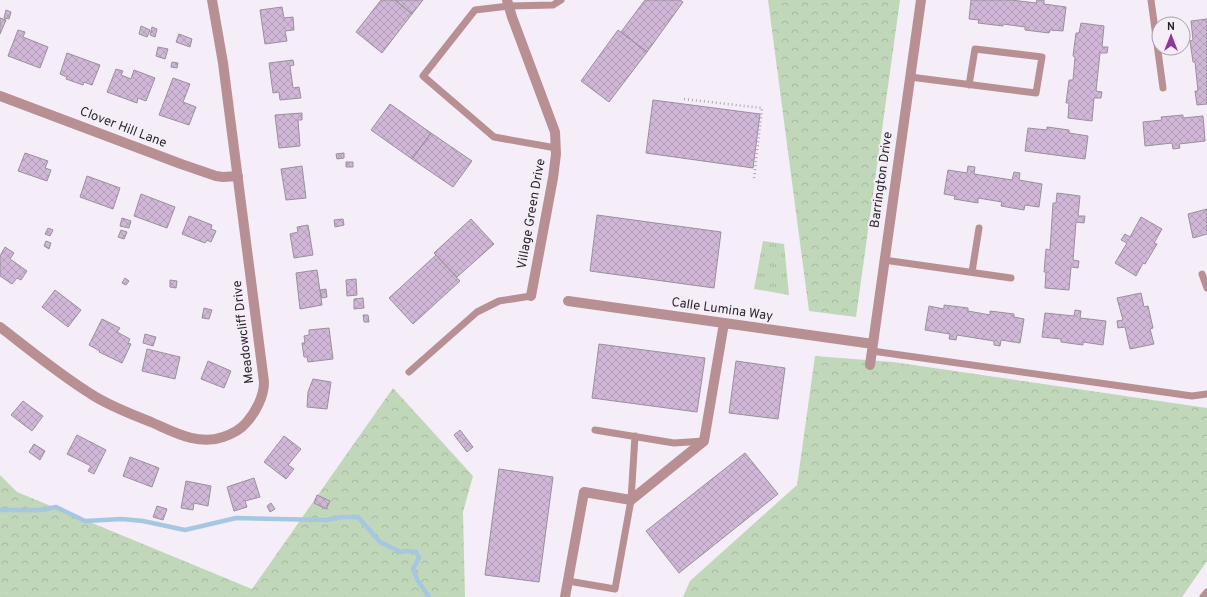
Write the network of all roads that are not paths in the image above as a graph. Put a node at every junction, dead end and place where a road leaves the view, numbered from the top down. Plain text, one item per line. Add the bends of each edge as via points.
1 (212, 0) edge
2 (561, 0) edge
3 (921, 0) edge
4 (1151, 0) edge
5 (508, 3) edge
6 (910, 77) junction
7 (969, 85) junction
8 (1163, 88) dead end
9 (0, 96) edge
10 (556, 148) junction
11 (238, 176) junction
12 (979, 228) dead end
13 (884, 260) junction
14 (972, 272) junction
15 (1202, 274) dead end
16 (1011, 278) dead end
17 (1207, 288) edge
18 (531, 296) joint
19 (568, 301) dead end
20 (724, 323) junction
21 (0, 327) edge
22 (872, 348) junction
23 (870, 365) dead end
24 (408, 372) dead end
25 (1207, 394) edge
26 (595, 430) dead end
27 (635, 436) junction
28 (704, 441) junction
29 (631, 500) junction
30 (568, 580) junction
31 (1207, 592) edge
32 (564, 597) edge
33 (1203, 597) edge

1 - 11 street, Meadowcliff Drive
2 - 5 lane via 553,5
3 - 6 street, Barrington Drive
4 - 8 lane
5 - 10 street, Village Green Drive via 555,132
5 - 10 lane via 475,10 423,76 494,137
6 - 7 lane
6 - 13 street, Barrington Drive
7 - 7 lane via 1036,93 1042,57 974,49
9 - 11 street, Clover Hill Lane via 216,176
10 - 18 street, Village Green Drive via 553,178
11 - 21 street, Meadowcliff Drive via 264,391 252,417 231,435 216,440 187,438 127,412 92,395
12 - 14 lane
13 - 14 lane
13 - 22 street, Barrington Drive
14 - 16 lane
15 - 17 lane
18 - 24 lane via 499,301 478,312
19 - 20 street, Calle Lumina Way
20 - 22 street, Calle Lumina Way
20 - 28 street
22 - 23 street, Barrington Drive
22 - 25 lane via 1192,396
26 - 27 lane
27 - 28 lane via 674,443
27 - 29 lane
28 - 29 street
29 - 30 street via 584,492
29 - 30 lane via 615,589
30 - 32 street
31 - 33 lane

